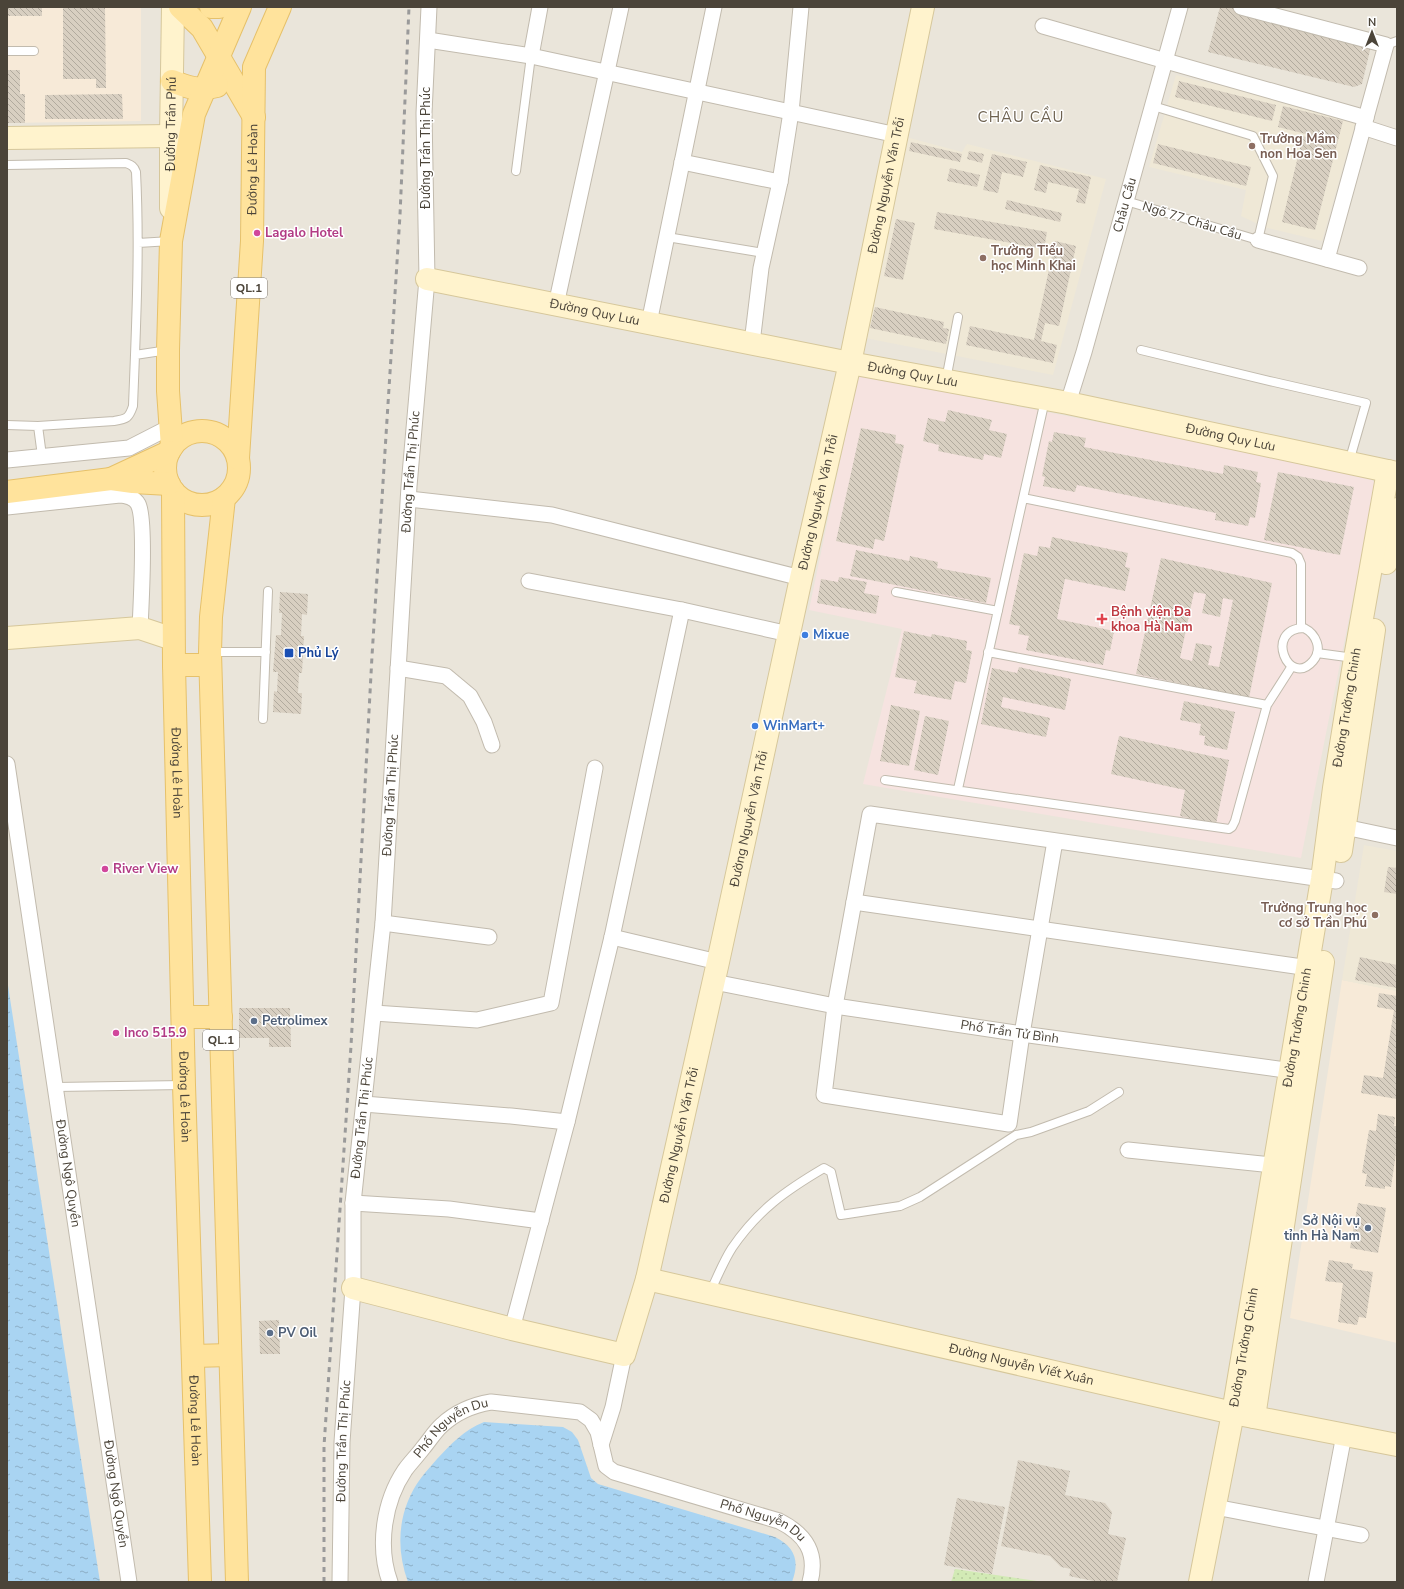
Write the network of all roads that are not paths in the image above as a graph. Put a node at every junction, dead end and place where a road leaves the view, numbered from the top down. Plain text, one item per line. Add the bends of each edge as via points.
1 (174, 7) edge
2 (180, 7) edge
3 (211, 7) edge
4 (219, 7) edge
5 (240, 7) edge
6 (280, 7) edge
7 (429, 7) edge
8 (540, 7) edge
9 (621, 7) edge
10 (714, 7) edge
11 (801, 7) edge
12 (923, 7) edge
13 (1180, 7) edge
14 (1241, 7) edge
15 (1043, 26) dead end
16 (428, 40) junction
17 (1392, 43) edge
18 (7, 51) edge
19 (34, 51) dead end
20 (531, 56) junction
21 (218, 58) junction
22 (1165, 62) junction
23 (254, 67) junction
24 (607, 73) junction
25 (172, 81) junction
26 (233, 83) junction
27 (204, 89) junction
28 (696, 92) junction
29 (1153, 106) junction
30 (791, 112) junction
31 (254, 117) junction
32 (1364, 122) junction
33 (897, 135) junction
34 (171, 136) junction
35 (7, 138) edge
36 (1397, 138) edge
37 (682, 162) junction
38 (7, 164) edge
39 (516, 171) dead end
40 (780, 182) junction
41 (1126, 201) junction
42 (667, 237) junction
43 (1258, 240) junction
44 (172, 241) junction
45 (138, 244) junction
46 (764, 252) junction
47 (1327, 259) junction
48 (1359, 268) dead end
49 (427, 279) junction
50 (556, 305) junction
51 (958, 317) dead end
52 (649, 323) junction
53 (752, 343) junction
54 (168, 350) junction
55 (1141, 350) dead end
56 (135, 354) junction
57 (850, 363) junction
58 (946, 381) junction
59 (1045, 399) junction
60 (1068, 403) junction
61 (7, 425) edge
62 (38, 426) junction
63 (170, 442) junction
64 (42, 456) junction
65 (238, 458) junction
66 (7, 460) edge
67 (1348, 463) junction
68 (1392, 472) edge
69 (110, 479) junction
70 (171, 487) junction
71 (7, 492) edge
72 (224, 498) junction
73 (409, 498) junction
74 (1023, 498) junction
75 (7, 507) edge
76 (1397, 509) edge
77 (1382, 546) junction
78 (801, 578) junction
79 (529, 581) dead end
80 (268, 591) dead end
81 (896, 592) dead end
82 (682, 610) junction
83 (998, 611) junction
84 (140, 628) junction
85 (1301, 628) junction
86 (1367, 629) junction
87 (789, 634) junction
88 (7, 638) edge
89 (173, 639) junction
90 (266, 652) junction
91 (988, 652) junction
92 (1317, 653) junction
93 (210, 658) junction
94 (1355, 658) junction
95 (174, 665) junction
96 (1292, 666) junction
97 (398, 668) junction
98 (1355, 704) junction
99 (1267, 705) junction
100 (263, 719) dead end
101 (492, 745) dead end
102 (7, 764) edge
103 (596, 768) dead end
104 (885, 780) dead end
105 (958, 789) junction
106 (1337, 826) junction
107 (1397, 838) edge
108 (1055, 841) junction
109 (1329, 880) junction
110 (854, 902) junction
111 (383, 923) junction
112 (1040, 930) junction
113 (490, 937) dead end
114 (612, 937) junction
115 (1315, 969) junction
116 (716, 972) junction
117 (835, 1006) junction
118 (374, 1013) junction
119 (184, 1017) junction
120 (221, 1017) junction
121 (1022, 1034) junction
122 (1298, 1072) junction
123 (184, 1085) junction
124 (56, 1087) junction
125 (1119, 1092) dead end
126 (364, 1104) junction
127 (567, 1122) junction
128 (1012, 1130) junction
129 (1128, 1150) dead end
130 (1283, 1166) junction
131 (353, 1203) junction
132 (541, 1221) junction
133 (647, 1279) junction
134 (353, 1288) junction
135 (710, 1293) junction
136 (512, 1329) junction
137 (624, 1355) junction
138 (193, 1356) junction
139 (230, 1356) junction
140 (1243, 1415) junction
141 (1344, 1435) junction
142 (601, 1445) junction
143 (1397, 1445) edge
144 (1215, 1506) junction
145 (1326, 1529) junction
146 (1361, 1535) dead end
147 (129, 1582) edge
148 (200, 1582) edge
149 (237, 1582) edge
150 (340, 1582) edge
151 (390, 1582) edge
152 (810, 1582) edge
153 (1200, 1582) edge
154 (1316, 1582) edge

1 - 25 street, Đường Trần Phú
2 - 21 main road via 202,28
3 - 4 main road
5 - 21 main road
6 - 23 main road, Đường Lê Hoàn / QL.1
7 - 16 street, Đường Trần Thị Phúc
8 - 20 street
9 - 24 street
10 - 28 street
11 - 30 street
12 - 33 street, Đường Nguyễn Văn Trỗi
13 - 22 street, Châu Cầu
14 - 17 street
15 - 22 street
16 - 20 street
16 - 49 street, Đường Trần Thị Phúc via 424,113
17 - 32 street
18 - 19 lane
20 - 24 street
20 - 39 lane
21 - 26 main road
21 - 27 main road
22 - 29 street, Châu Cầu
22 - 32 street
23 - 26 main road
23 - 31 main road, Đường Lê Hoàn / QL.1
24 - 28 street
24 - 50 street
25 - 27 main road
25 - 34 street, Đường Trần Phú
26 - 27 main road
26 - 31 main road
27 - 44 main road via 194,114
28 - 30 street
28 - 37 street
29 - 41 street, Châu Cầu
29 - 43 lane via 1253,136 1273,176
30 - 33 street
30 - 40 street
31 - 65 main road, Đường Lê Hoàn / QL.1 via 252,241
32 - 36 street
32 - 47 street
33 - 57 street, Đường Nguyễn Văn Trỗi
34 - 35 street
34 - 44 street, Đường Trần Phú
37 - 40 street
37 - 42 street
38 - 45 lane via 126,163 133,166 136,172
40 - 46 street
41 - 43 lane, Ngõ 77 Châu Cầu
41 - 60 street, Châu Cầu
42 - 46 lane
42 - 52 street
43 - 47 street
44 - 45 lane
44 - 54 main road
45 - 56 lane
46 - 53 street
47 - 48 street
49 - 50 street, Đường Quy Lưu
49 - 73 street, Đường Trần Thị Phúc
50 - 52 street, Đường Quy Lưu
51 - 58 lane
52 - 53 street, Đường Quy Lưu
53 - 57 street, Đường Quy Lưu
54 - 56 lane
54 - 63 main road
55 - 67 lane via 1366,403
56 - 62 lane via 133,406 130,415 125,419
57 - 58 street, Đường Quy Lưu
57 - 78 street, Đường Nguyễn Văn Trỗi
58 - 59 street, Đường Quy Lưu
59 - 60 street, Đường Quy Lưu
59 - 74 lane
60 - 67 street, Đường Quy Lưu
61 - 62 lane
62 - 64 lane
63 - 64 street
63 - 65 main road via 191,433 214,433 233,447
63 - 69 main road
63 - 70 main road via 165,472
64 - 66 street
65 - 72 main road via 237,480
67 - 68 street, Đường Quy Lưu
68 - 77 street, Đường Trường Chinh
69 - 70 main road
69 - 71 main road
70 - 72 main road via 181,498 191,503 203,505
70 - 89 main road, Đường Lê Hoàn / QL.1
72 - 93 main road, QL.1 via 212,602
73 - 78 street via 552,515
73 - 97 street, Đường Trần Thị Phúc
74 - 83 lane
74 - 85 lane via 1292,553 1298,557 1301,564
75 - 84 street via 120,495 125,495 138,503 142,536
76 - 77 street, Đường Trường Chinh
77 - 86 street, Đường Trường Chinh
78 - 87 street, Đường Nguyễn Văn Trỗi
79 - 82 street
80 - 90 lane
81 - 83 lane
82 - 87 street
82 - 114 street
83 - 91 lane
84 - 88 street
84 - 89 street
85 - 92 lane via 1308,630 1316,640
85 - 96 lane via 1289,633 1282,644 1284,657
86 - 94 street, Đường Trường Chinh
86 - 98 street, Đường Trường Chinh
87 - 116 street, Đường Nguyễn Văn Trỗi
89 - 95 main road, Đường Lê Hoàn / QL.1
90 - 93 lane
90 - 100 lane
91 - 99 lane
91 - 105 lane
92 - 94 lane
92 - 96 lane via 1305,667
93 - 95 main road
93 - 120 main road, QL.1
94 - 98 street, Đường Trường Chinh
95 - 119 main road, Đường Lê Hoàn / QL.1
96 - 99 lane
97 - 101 street via 446,676 470,696 484,722
97 - 111 street, Đường Trần Thị Phúc
98 - 106 street, Đường Trường Chinh
99 - 105 lane via 1235,821 1229,829
102 - 124 street, Đường Ngô Quyền
103 - 118 street via 551,1002 477,1020
104 - 105 lane
106 - 107 street
106 - 109 street, Đường Trường Chinh
108 - 109 street
108 - 110 street via 870,814
108 - 112 street
109 - 115 street, Đường Trường Chinh
110 - 112 street
110 - 117 street
111 - 113 street
111 - 118 street, Đường Trần Thị Phúc
112 - 115 street
112 - 121 street
114 - 116 street, Phố Trần Tử Bình
114 - 127 street
115 - 122 street, Đường Trường Chinh
116 - 117 street, Phố Trần Tử Bình
116 - 133 street, Đường Nguyễn Văn Trỗi
117 - 121 street, Phố Trần Tử Bình
117 - 128 street via 824,1095
118 - 126 street, Đường Trần Thị Phúc
119 - 120 main road
119 - 123 main road, Đường Lê Hoàn / QL.1
120 - 139 main road, QL.1
121 - 122 street, Phố Trần Tử Bình
121 - 128 street
122 - 130 street, Đường Trường Chinh
123 - 124 lane
123 - 138 main road, Đường Lê Hoàn / QL.1
124 - 147 street, Đường Ngô Quyền
125 - 128 lane via 1089,1111 1031,1132
126 - 127 street
126 - 131 street, Đường Trần Thị Phúc
127 - 132 street
128 - 135 lane via 920,1197 900,1206 841,1215 831,1172 824,1168 790,1188 757,1216 732,1249
129 - 130 street
130 - 140 street, Đường Trường Chinh
131 - 132 street via 449,1210
131 - 134 street, Đường Trần Thị Phúc
132 - 136 street
133 - 135 street, Đường Nguyễn Viết Xuân
133 - 137 street, Đường Nguyễn Văn Trỗi
134 - 136 street
134 - 150 street, Đường Trần Thị Phúc via 342,1442
135 - 140 street, Đường Nguyễn Viết Xuân
136 - 137 street
137 - 142 street via 613,1407
138 - 139 main road
138 - 148 main road, Đường Lê Hoàn / QL.1
139 - 149 main road, QL.1
140 - 141 street, Đường Nguyễn Viết Xuân
140 - 144 street, Đường Trường Chinh
141 - 143 street, Đường Nguyễn Viết Xuân
141 - 145 street
142 - 151 street, Phố Nguyễn Du via 598,1432 591,1420 580,1412 491,1402 465,1409 442,1424 405,1470 391,1497 384,1525 383,1551
142 - 152 street, Phố Nguyễn Du via 606,1466 614,1472 779,1521 792,1528 803,1538 810,1551 813,1566
144 - 145 street
144 - 153 street, Đường Trường Chinh
145 - 146 street
145 - 154 street

